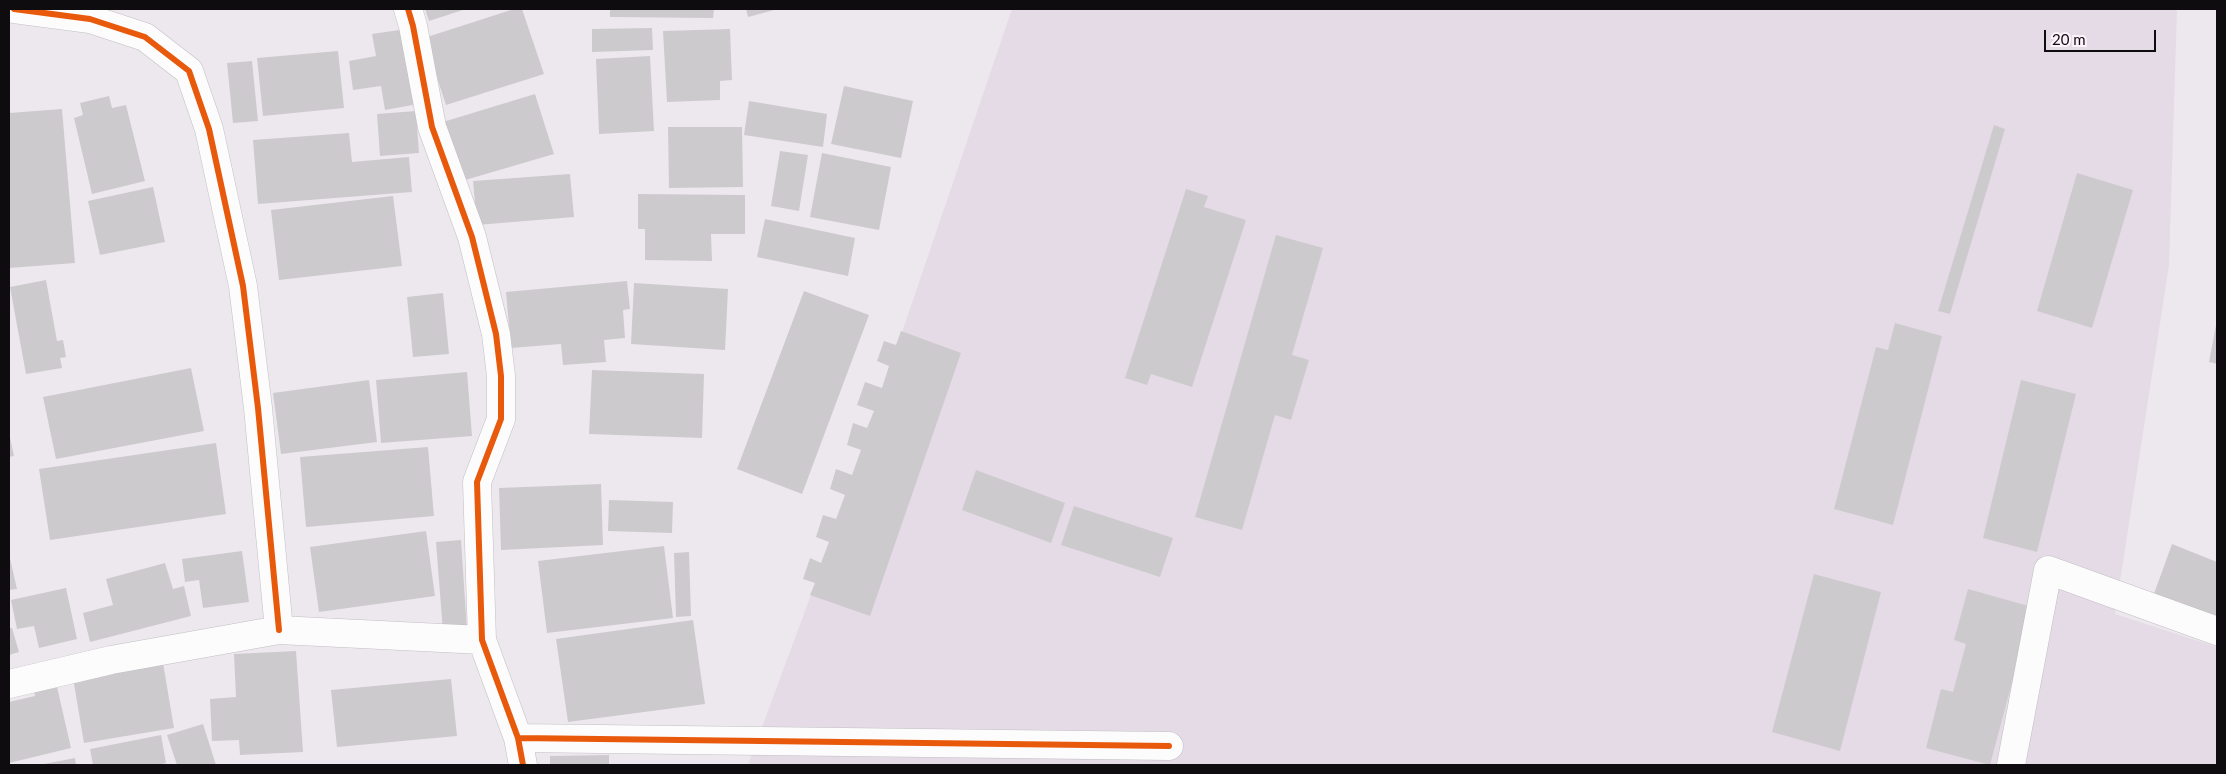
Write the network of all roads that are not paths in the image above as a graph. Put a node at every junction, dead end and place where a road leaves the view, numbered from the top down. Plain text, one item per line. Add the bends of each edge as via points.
1 (14, 9) edge
2 (408, 9) edge
3 (279, 630) junction
4 (2217, 631) edge
5 (482, 640) junction
6 (9, 684) edge
7 (518, 738) junction
8 (1169, 746) dead end
9 (523, 765) edge
10 (2011, 765) edge

1 - 3 street via 90,19 145,37 189,71 209,129 243,286
2 - 5 street via 432,127 472,237 496,334 501,376 501,419 477,482
3 - 5 street
3 - 6 street via 111,660
4 - 10 street via 2048,570
5 - 7 street
7 - 8 street
7 - 9 street

